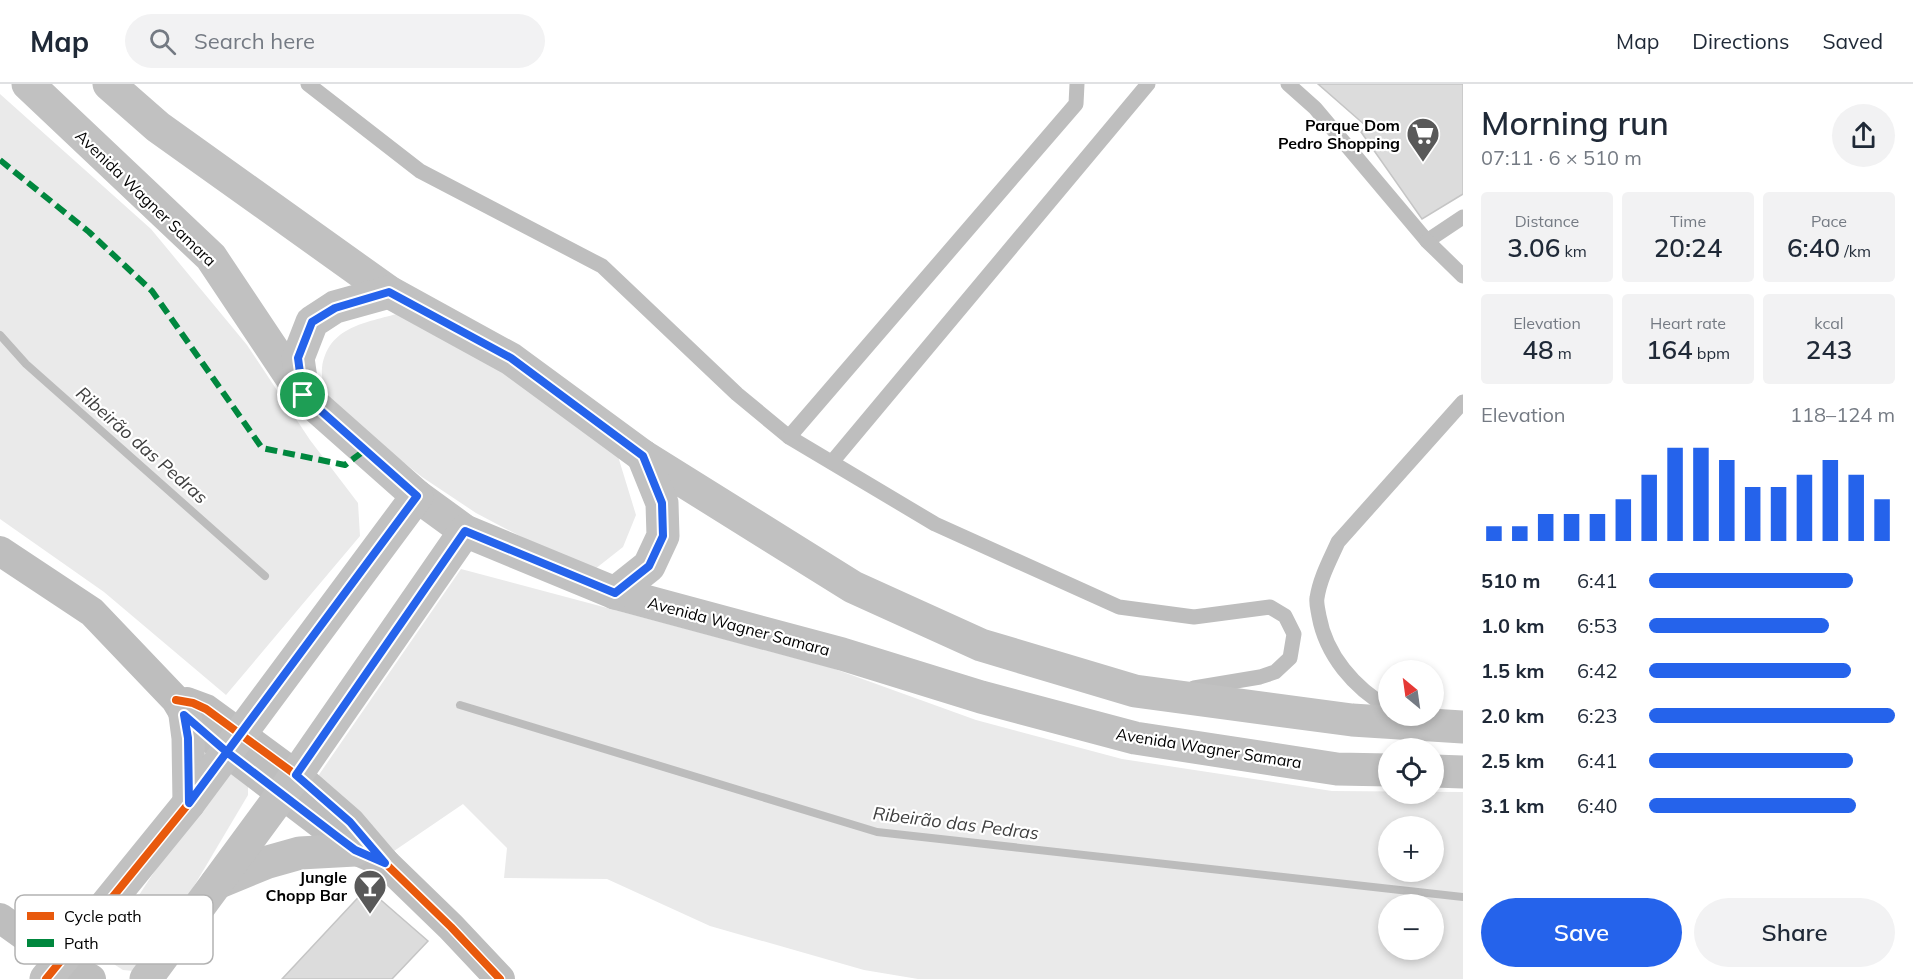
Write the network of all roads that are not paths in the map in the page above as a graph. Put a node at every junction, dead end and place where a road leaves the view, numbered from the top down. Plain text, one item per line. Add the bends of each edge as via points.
1 (28, 84) edge
2 (109, 84) edge
3 (308, 84) edge
4 (1077, 84) edge
5 (1148, 84) edge
6 (1288, 84) edge
7 (1463, 217) edge
8 (1427, 241) junction
9 (1463, 276) edge
10 (389, 292) junction
11 (303, 395) junction
12 (1463, 402) edge
13 (789, 436) junction
14 (643, 456) junction
15 (832, 462) junction
16 (417, 496) junction
17 (465, 531) junction
18 (0, 551) edge
19 (615, 593) junction
20 (1157, 694) junction
21 (1378, 700) edge
22 (180, 707) junction
23 (1378, 720) edge
24 (1444, 725) edge
25 (1463, 727) edge
26 (234, 744) junction
27 (1378, 770) edge
28 (1444, 771) edge
29 (1463, 771) edge
30 (289, 784) junction
31 (189, 803) junction
32 (355, 850) junction
33 (385, 863) junction
34 (217, 883) junction
35 (114, 895) edge
36 (208, 895) edge
37 (0, 918) edge
38 (15, 933) edge
39 (157, 964) edge
40 (53, 970) edge
41 (91, 979) edge
42 (146, 979) edge
43 (500, 979) edge

1 - 11 main road, Avenida Wagner Samara via 212,257
2 - 10 main road via 158,127
3 - 13 lane via 420,171 602,266 737,394
4 - 13 lane via 1076,104
5 - 15 lane
6 - 8 lane via 1316,108
7 - 8 lane
8 - 9 lane
10 - 11 main road via 335,308 312,322 298,358
10 - 14 main road via 511,358
11 - 16 main road, Avenida Wagner Samara
12 - 21 lane via 1338,542 1316,600 1322,634 1336,661
13 - 15 lane
14 - 19 main road via 662,503 663,536 649,566
14 - 20 main road via 853,587 981,645 1135,691
15 - 20 lane via 935,524 1119,607 1194,617 1270,607 1285,616 1294,634 1290,658 1275,672
16 - 17 main road, Avenida Wagner Samara
16 - 26 main road
17 - 19 main road, Avenida Wagner Samara
17 - 30 main road
18 - 22 street via 92,612
19 - 27 main road, Avenida Wagner Samara via 1135,738 1337,769
20 - 23 main road
22 - 26 street
22 - 31 main road via 188,738
24 - 25 main road
26 - 30 street
26 - 31 main road
28 - 29 main road
30 - 32 street
30 - 33 street via 350,822
30 - 34 main road
31 - 35 main road
32 - 33 street
32 - 34 main road via 300,854 268,862
33 - 43 street
34 - 36 main road
37 - 38 street
39 - 42 main road
40 - 41 street

